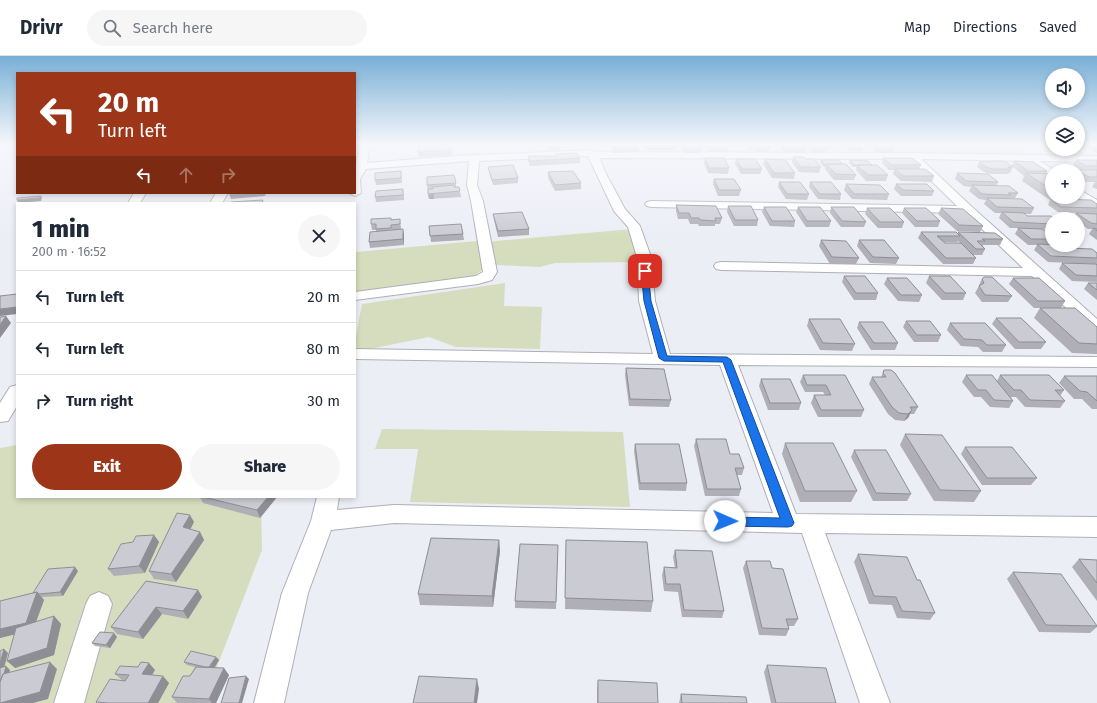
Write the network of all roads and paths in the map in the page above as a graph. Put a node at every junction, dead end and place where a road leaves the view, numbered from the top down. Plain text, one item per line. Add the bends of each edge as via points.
1 (473, 175) edge
2 (602, 175) edge
3 (932, 175) edge
4 (1085, 197) edge
5 (650, 204) dead end
6 (1097, 205) edge
7 (968, 210) junction
8 (721, 266) dead end
9 (1036, 272) junction
10 (356, 296) edge
11 (1097, 328) edge
12 (356, 354) edge
13 (664, 358) junction
14 (727, 360) junction
15 (1097, 362) edge
16 (16, 393) edge
17 (6, 416) edge
18 (326, 509) edge
19 (799, 523) junction
20 (1097, 527) edge
21 (99, 604) dead end
22 (69, 703) edge
23 (269, 703) edge
24 (875, 703) edge

1 - 10 street via 472,185 490,272 487,277
2 - 13 street via 620,211 634,226 644,257 647,301
3 - 7 street
4 - 6 street
5 - 7 street
7 - 9 street
8 - 9 street
9 - 11 street
12 - 13 street
13 - 14 street
14 - 15 street
14 - 19 street
16 - 17 street
18 - 19 street via 394,514
18 - 23 street via 295,593
19 - 20 street
19 - 24 street
21 - 22 street

